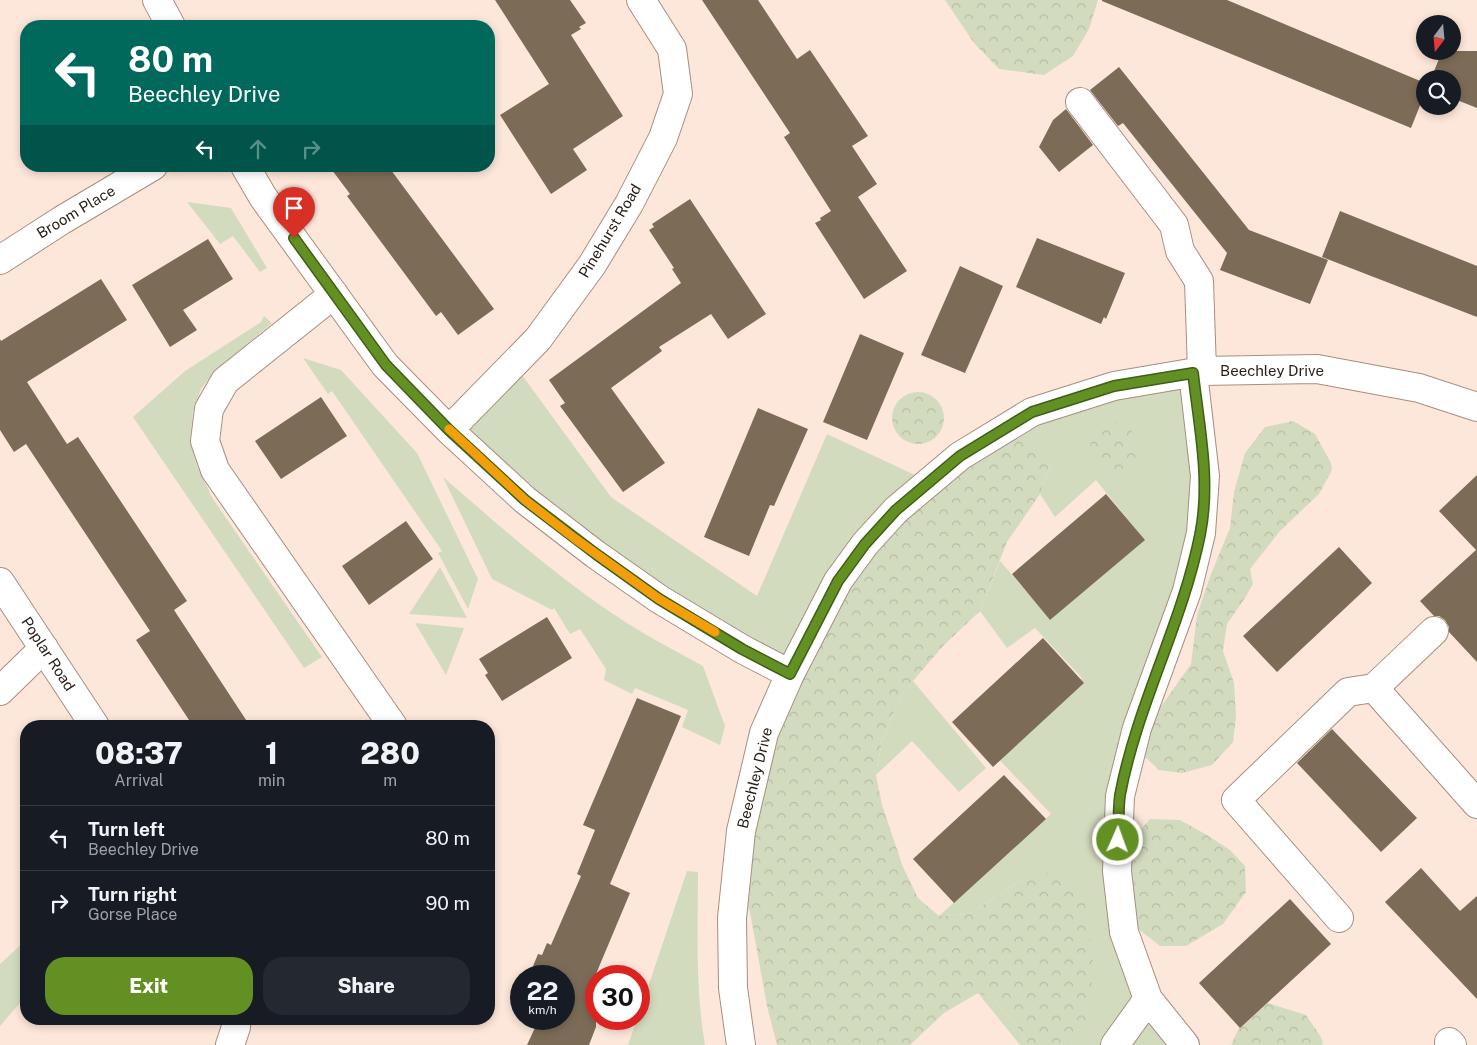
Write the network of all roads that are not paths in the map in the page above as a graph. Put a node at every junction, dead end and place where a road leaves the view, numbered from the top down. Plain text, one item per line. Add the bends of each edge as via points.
1 (157, 0) edge
2 (641, 0) edge
3 (168, 20) edge
4 (1080, 102) dead end
5 (143, 172) edge
6 (249, 172) edge
7 (0, 260) edge
8 (334, 294) junction
9 (1198, 372) junction
10 (1477, 406) edge
11 (449, 430) junction
12 (0, 582) edge
13 (1434, 632) dead end
14 (44, 648) junction
15 (790, 674) junction
16 (1374, 688) junction
17 (0, 691) edge
18 (91, 720) edge
19 (389, 720) edge
20 (1477, 804) edge
21 (1339, 918) dead end
22 (1148, 999) junction
23 (236, 1025) edge
24 (230, 1045) edge
25 (741, 1045) edge
26 (1116, 1045) edge
27 (1185, 1045) edge

1 - 3 street
2 - 11 street, Pinehurst Road via 672,49 678,94 663,138 629,204 592,265 538,339
4 - 9 street via 1174,225 1180,251 1199,281
5 - 7 street, Broom Place
6 - 8 street
8 - 11 street via 386,365
8 - 19 street via 225,381 209,409 205,441 215,470
9 - 10 street, Beechley Drive via 1317,369 1419,388
9 - 15 street, Beechley Drive via 1114,386 1032,412 960,456 896,510 865,544 838,581
9 - 22 street via 1205,476 1201,533 1187,590 1137,728 1120,796 1117,871 1124,932
11 - 15 street via 525,500 596,554 659,599
12 - 14 street, Poplar Road
13 - 16 street
14 - 17 street
14 - 18 street, Poplar Road
15 - 25 street, Beechley Drive via 764,733 741,831 732,918 733,988
16 - 20 street
16 - 21 street via 1348,692 1236,800
22 - 26 street
22 - 27 street
23 - 24 street

